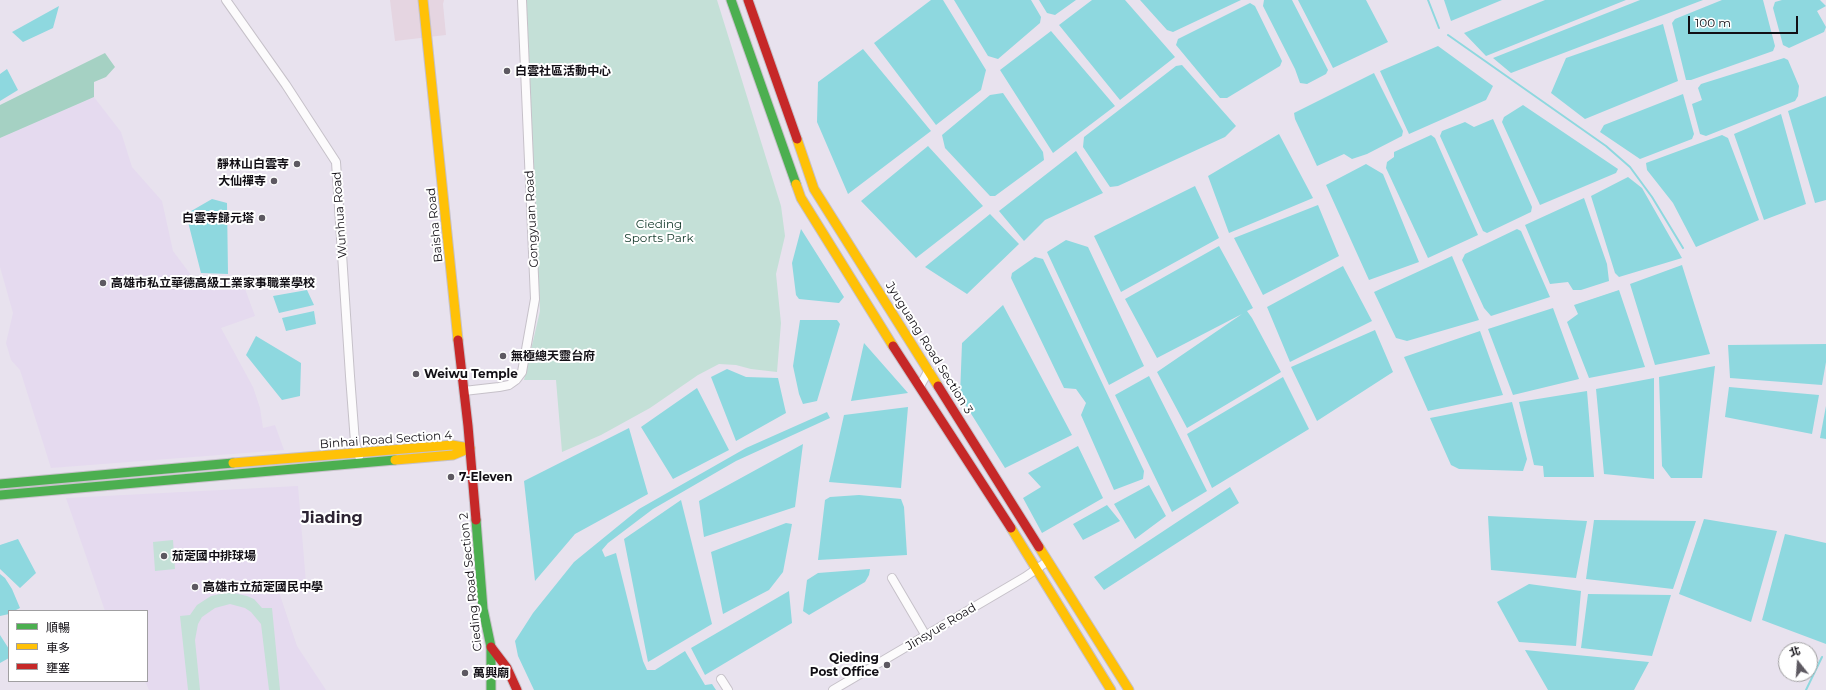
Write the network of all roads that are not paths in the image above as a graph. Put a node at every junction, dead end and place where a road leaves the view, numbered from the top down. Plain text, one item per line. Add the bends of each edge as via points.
1 (226, 0) edge
2 (423, 0) edge
3 (522, 0) edge
4 (731, 0) edge
5 (748, 0) edge
6 (929, 370) junction
7 (920, 386) junction
8 (464, 391) junction
9 (470, 448) junction
10 (359, 452) junction
11 (360, 463) junction
12 (0, 484) edge
13 (0, 495) edge
14 (1048, 561) junction
15 (1036, 569) junction
16 (892, 578) dead end
17 (926, 636) junction
18 (491, 647) junction
19 (721, 679) dead end
20 (491, 690) edge
21 (517, 690) edge
22 (728, 690) edge
23 (833, 690) edge
24 (1111, 690) edge
25 (1129, 690) edge

1 - 10 street, Wunhua Road via 336,162 355,442
2 - 8 street, Baisha Road
3 - 8 street, Gongyuan Road via 534,248 534,305 522,372 516,380 499,388
4 - 7 street via 801,198
5 - 6 street, Jyuguang Road Section 3 via 814,189
6 - 7 street
6 - 14 street, Jyuguang Road Section 3
7 - 15 street
8 - 9 street, Baisha Road
9 - 10 street, Binhai Road Section 4 via 452,445
9 - 11 street, Binhai Road Section 4 via 453,455
9 - 18 street, Cieding Road Section 2 via 483,609
10 - 11 street, Wunhua Road
10 - 12 street, Binhai Road Section 4
11 - 13 street, Binhai Road Section 4
14 - 15 street, Jinsyue Road
14 - 25 street, Jyuguang Road Section 3
15 - 17 street, Jinsyue Road
15 - 24 street
16 - 17 street
17 - 23 street, Jinsyue Road
18 - 20 street, Cieding Road Section 2
18 - 21 street via 507,668
19 - 22 street

